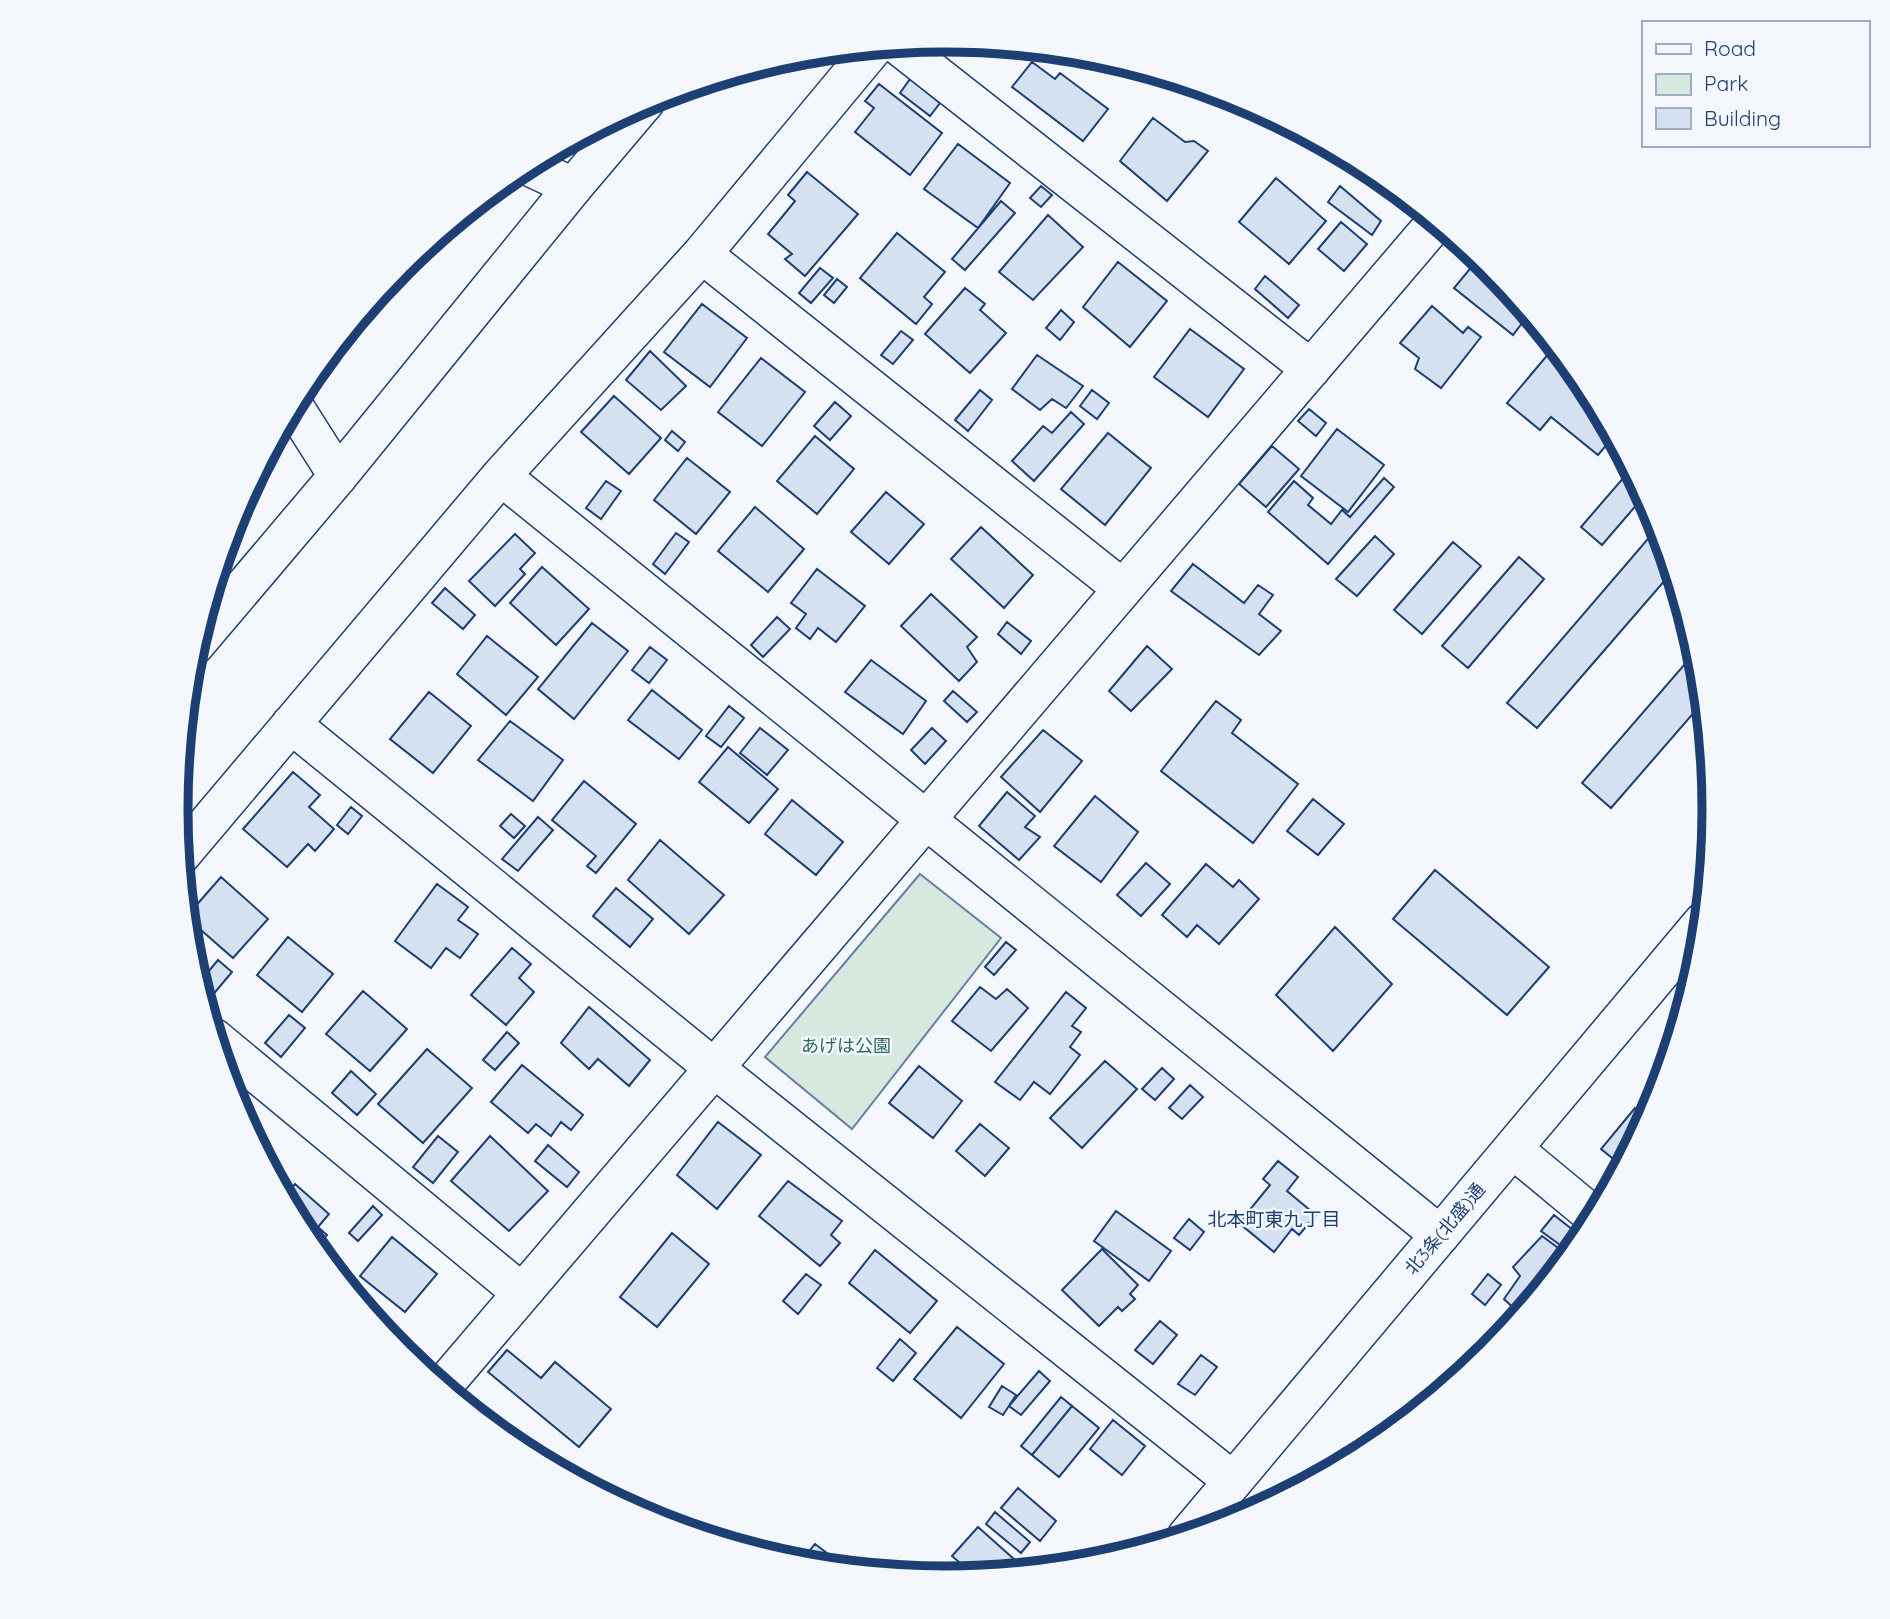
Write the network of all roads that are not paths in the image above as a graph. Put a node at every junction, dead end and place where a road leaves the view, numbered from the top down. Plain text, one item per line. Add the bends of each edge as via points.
1 (909, 53) edge
2 (866, 57) edge
3 (627, 123) edge
4 (539, 171) edge
5 (573, 187) junction
6 (1430, 229) edge
7 (702, 254) junction
8 (1311, 369) junction
9 (299, 415) edge
10 (501, 476) junction
11 (338, 477) junction
12 (1123, 589) junction
13 (211, 626) edge
14 (291, 724) junction
15 (926, 820) junction
16 (189, 845) edge
17 (1689, 946) edge
18 (227, 1049) edge
19 (714, 1069) junction
20 (1513, 1149) junction
21 (1587, 1210) edge
22 (1440, 1235) junction
23 (522, 1293) junction
24 (448, 1380) edge
25 (1233, 1481) junction
26 (1199, 1522) edge

1 - 8 street
2 - 7 street
3 - 5 street
4 - 5 street
5 - 11 street
6 - 8 street
7 - 10 street
7 - 12 street
8 - 12 street
9 - 11 street
10 - 14 street
10 - 15 street
11 - 13 street
12 - 15 street
14 - 16 street
14 - 19 street
15 - 19 street
15 - 22 street
17 - 20 street, 北3条(北盛)通
18 - 23 street
19 - 23 street
19 - 25 street
20 - 21 street
20 - 22 street, 北3条(北盛)通
22 - 25 street, 北3条(北盛)通
23 - 24 street
25 - 26 street, 北3条(北盛)通

